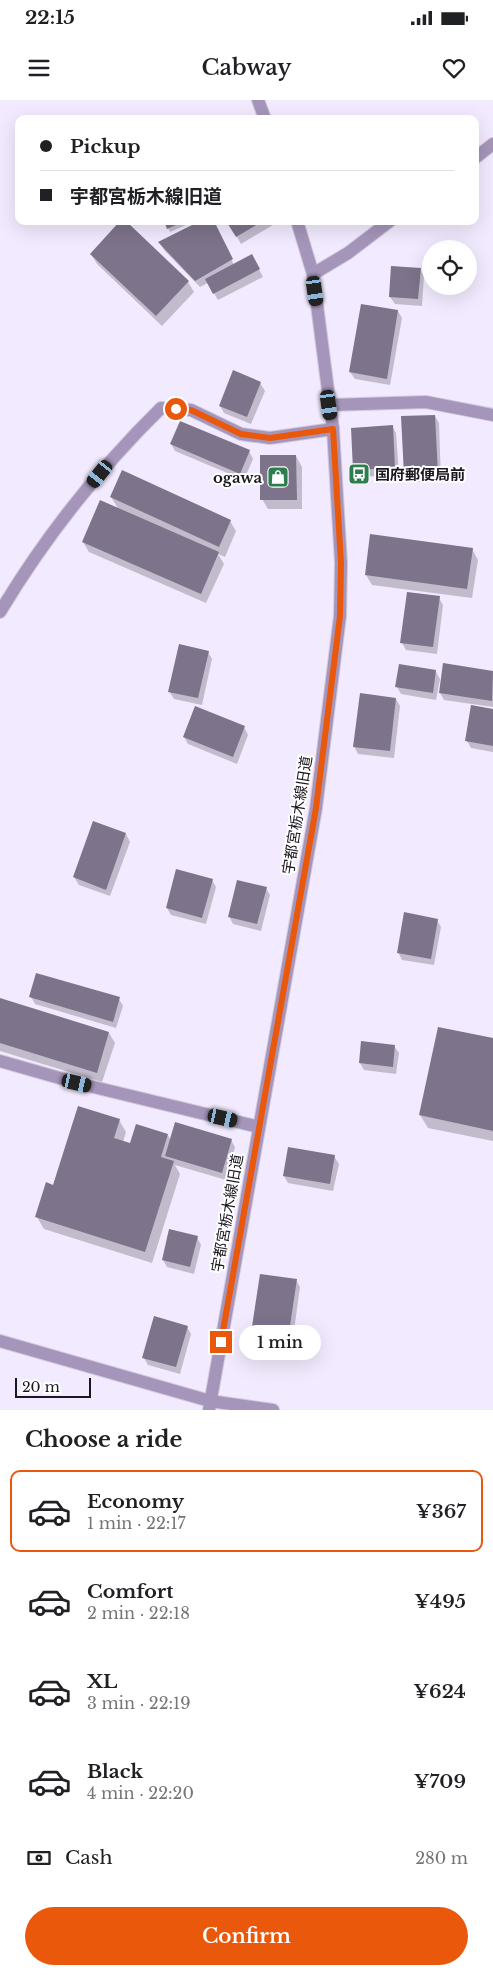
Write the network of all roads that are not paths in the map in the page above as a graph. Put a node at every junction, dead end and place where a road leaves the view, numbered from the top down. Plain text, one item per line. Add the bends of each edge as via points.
1 (258, 100) edge
2 (264, 115) edge
3 (493, 144) edge
4 (479, 155) edge
5 (298, 225) edge
6 (385, 225) edge
7 (313, 274) junction
8 (329, 405) junction
9 (493, 415) edge
10 (333, 429) junction
11 (0, 612) edge
12 (0, 1061) edge
13 (259, 1127) junction
14 (0, 1340) edge
15 (210, 1406) edge
16 (273, 1410) edge

1 - 2 street
3 - 4 street
5 - 7 street, 宇都宮栃木線旧道
6 - 7 street
7 - 8 street, 宇都宮栃木線旧道
8 - 9 street via 426,402
8 - 10 street, 宇都宮栃木線旧道
10 - 11 street via 270,438 241,434 191,410 162,408 126,443 50,535
10 - 13 street, 宇都宮栃木線旧道 via 341,563 340,616 316,808
12 - 13 street
13 - 15 street, 宇都宮栃木線旧道
14 - 15 street
15 - 16 street

